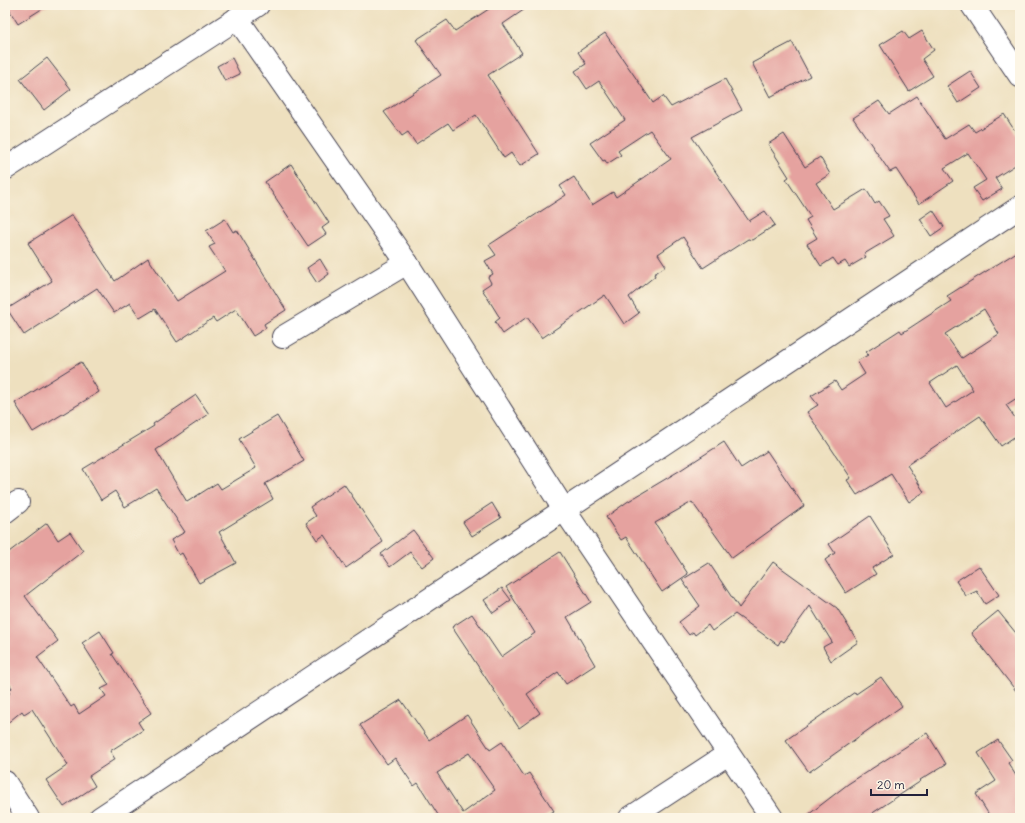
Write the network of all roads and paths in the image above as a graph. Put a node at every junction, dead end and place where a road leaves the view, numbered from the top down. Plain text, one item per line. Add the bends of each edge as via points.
1 (258, 5) edge
2 (972, 5) edge
3 (237, 18) junction
4 (1020, 76) edge
5 (5, 169) edge
6 (1020, 207) edge
7 (407, 263) junction
8 (283, 338) dead end
9 (565, 511) junction
10 (728, 754) junction
11 (5, 782) edge
12 (28, 818) edge
13 (100, 818) edge
14 (630, 818) edge
15 (772, 818) edge

1 - 3 street
2 - 4 street
3 - 5 street
3 - 7 street
6 - 9 street
7 - 8 street
7 - 9 street
9 - 10 street
9 - 13 street
10 - 14 street
10 - 15 street
11 - 12 street

